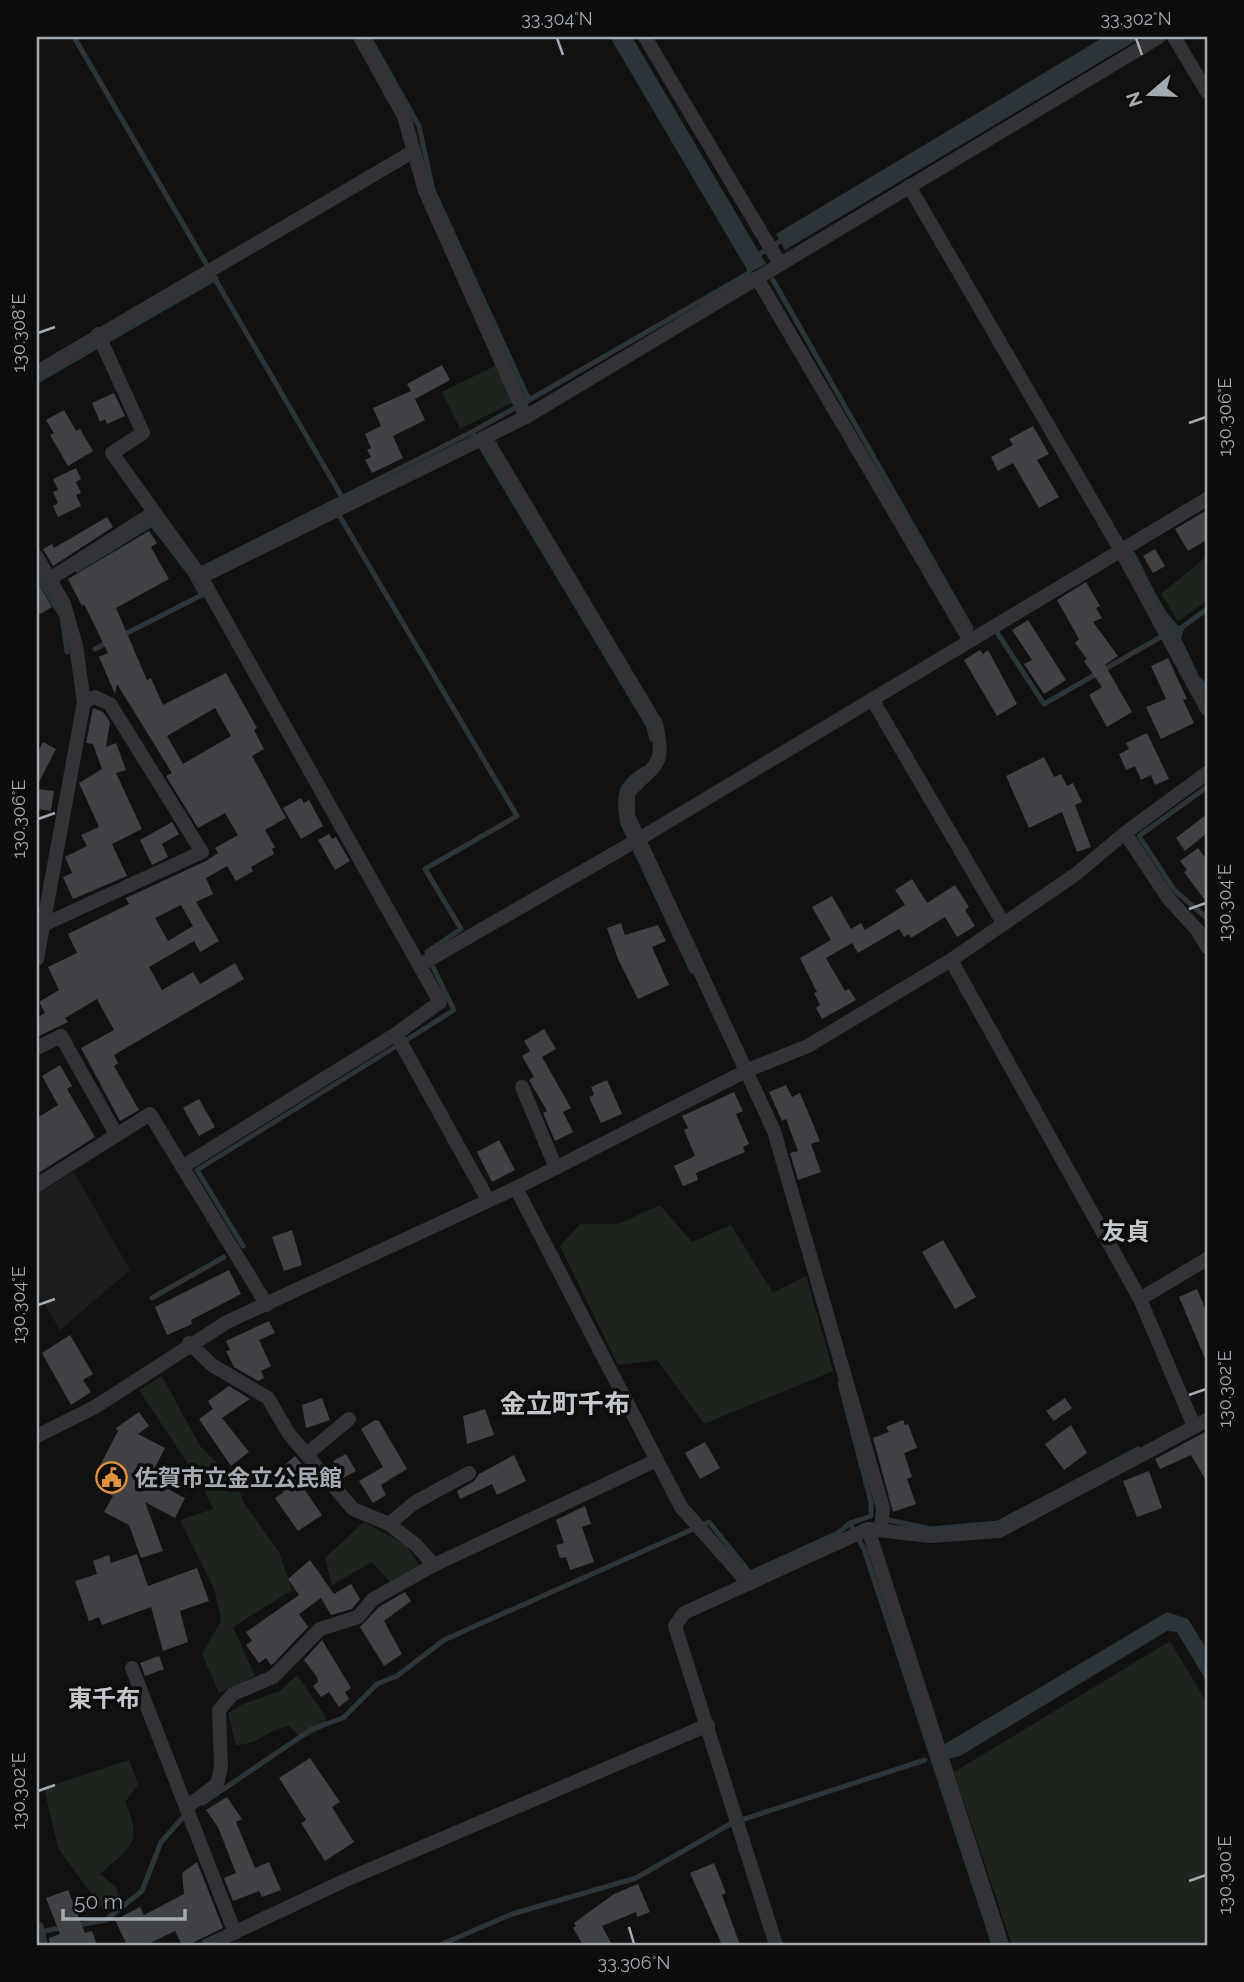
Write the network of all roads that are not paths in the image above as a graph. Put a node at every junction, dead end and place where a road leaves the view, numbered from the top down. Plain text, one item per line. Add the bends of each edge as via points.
1 (360, 37) edge
2 (645, 37) edge
3 (1160, 37) edge
4 (1174, 37) edge
5 (1207, 92) edge
6 (414, 151) junction
7 (909, 186) junction
8 (773, 252) junction
9 (757, 278) junction
10 (98, 334) junction
11 (37, 372) edge
12 (523, 410) junction
13 (485, 437) junction
14 (1207, 499) edge
15 (153, 513) junction
16 (1120, 549) junction
17 (38, 564) edge
18 (197, 571) junction
19 (50, 579) junction
20 (969, 639) junction
21 (872, 699) junction
22 (84, 702) junction
23 (1207, 709) edge
24 (1207, 773) edge
25 (1125, 833) junction
26 (639, 839) junction
27 (1003, 923) junction
28 (43, 925) junction
29 (1207, 947) edge
30 (37, 959) edge
31 (951, 960) junction
32 (420, 965) junction
33 (396, 1034) junction
34 (37, 1048) edge
35 (748, 1070) junction
36 (522, 1087) dead end
37 (116, 1135) junction
38 (182, 1167) junction
39 (556, 1168) junction
40 (37, 1185) edge
41 (516, 1188) junction
42 (488, 1200) junction
43 (1207, 1259) edge
44 (1140, 1299) junction
45 (267, 1305) junction
46 (189, 1343) junction
47 (349, 1419) dead end
48 (1197, 1420) edge
49 (37, 1436) edge
50 (307, 1454) junction
51 (657, 1460) junction
52 (469, 1473) dead end
53 (389, 1524) junction
54 (874, 1529) junction
55 (434, 1565) junction
56 (749, 1584) junction
57 (132, 1668) dead end
58 (708, 1725) junction
59 (189, 1813) junction
60 (235, 1933) junction
61 (775, 1942) edge
62 (208, 1945) edge
63 (759, 1945) edge
64 (1002, 1945) edge

1 - 6 street via 404,116
2 - 8 street
3 - 7 street
4 - 5 street
6 - 10 street
6 - 12 street via 425,191
7 - 8 street
7 - 16 street
8 - 9 street
9 - 12 street
9 - 20 street
10 - 11 street
10 - 15 street via 143,433 112,453
12 - 13 street
13 - 18 street
13 - 26 street via 656,724 662,748 653,771 628,793 628,816
14 - 16 street
15 - 18 street
15 - 19 street
16 - 20 street
16 - 23 street
17 - 19 street
18 - 32 street
19 - 22 street via 64,604 73,636
20 - 21 street
21 - 26 street
21 - 27 street
22 - 28 street
22 - 28 street via 95,696 110,704 202,852
24 - 25 street
25 - 27 street via 1076,874
25 - 29 street
26 - 32 street
26 - 35 street
27 - 31 street
28 - 30 street
31 - 35 street via 808,1046
31 - 44 street
32 - 33 street via 440,1002
33 - 38 street
33 - 42 street
34 - 37 street via 61,1035
35 - 39 street
35 - 54 street via 774,1131 883,1508
36 - 39 street
37 - 38 street via 150,1114
37 - 40 street
38 - 45 street
39 - 41 street
41 - 42 street
41 - 51 street
42 - 45 street
43 - 44 street
44 - 48 street
45 - 46 street
46 - 49 street via 95,1407
46 - 50 street via 212,1365 268,1398
47 - 50 street
48 - 54 street via 999,1531 931,1536
50 - 53 street via 353,1509
51 - 55 street
51 - 56 street via 681,1507
52 - 53 street via 414,1503
53 - 55 street
54 - 56 street
54 - 64 street via 871,1545
55 - 59 street via 373,1599 358,1617 320,1629 273,1677 233,1694 219,1710 221,1767 217,1784
56 - 58 street via 684,1613 675,1626
57 - 59 street
58 - 60 street via 348,1879
58 - 61 street
59 - 60 street
60 - 62 street
61 - 63 street

